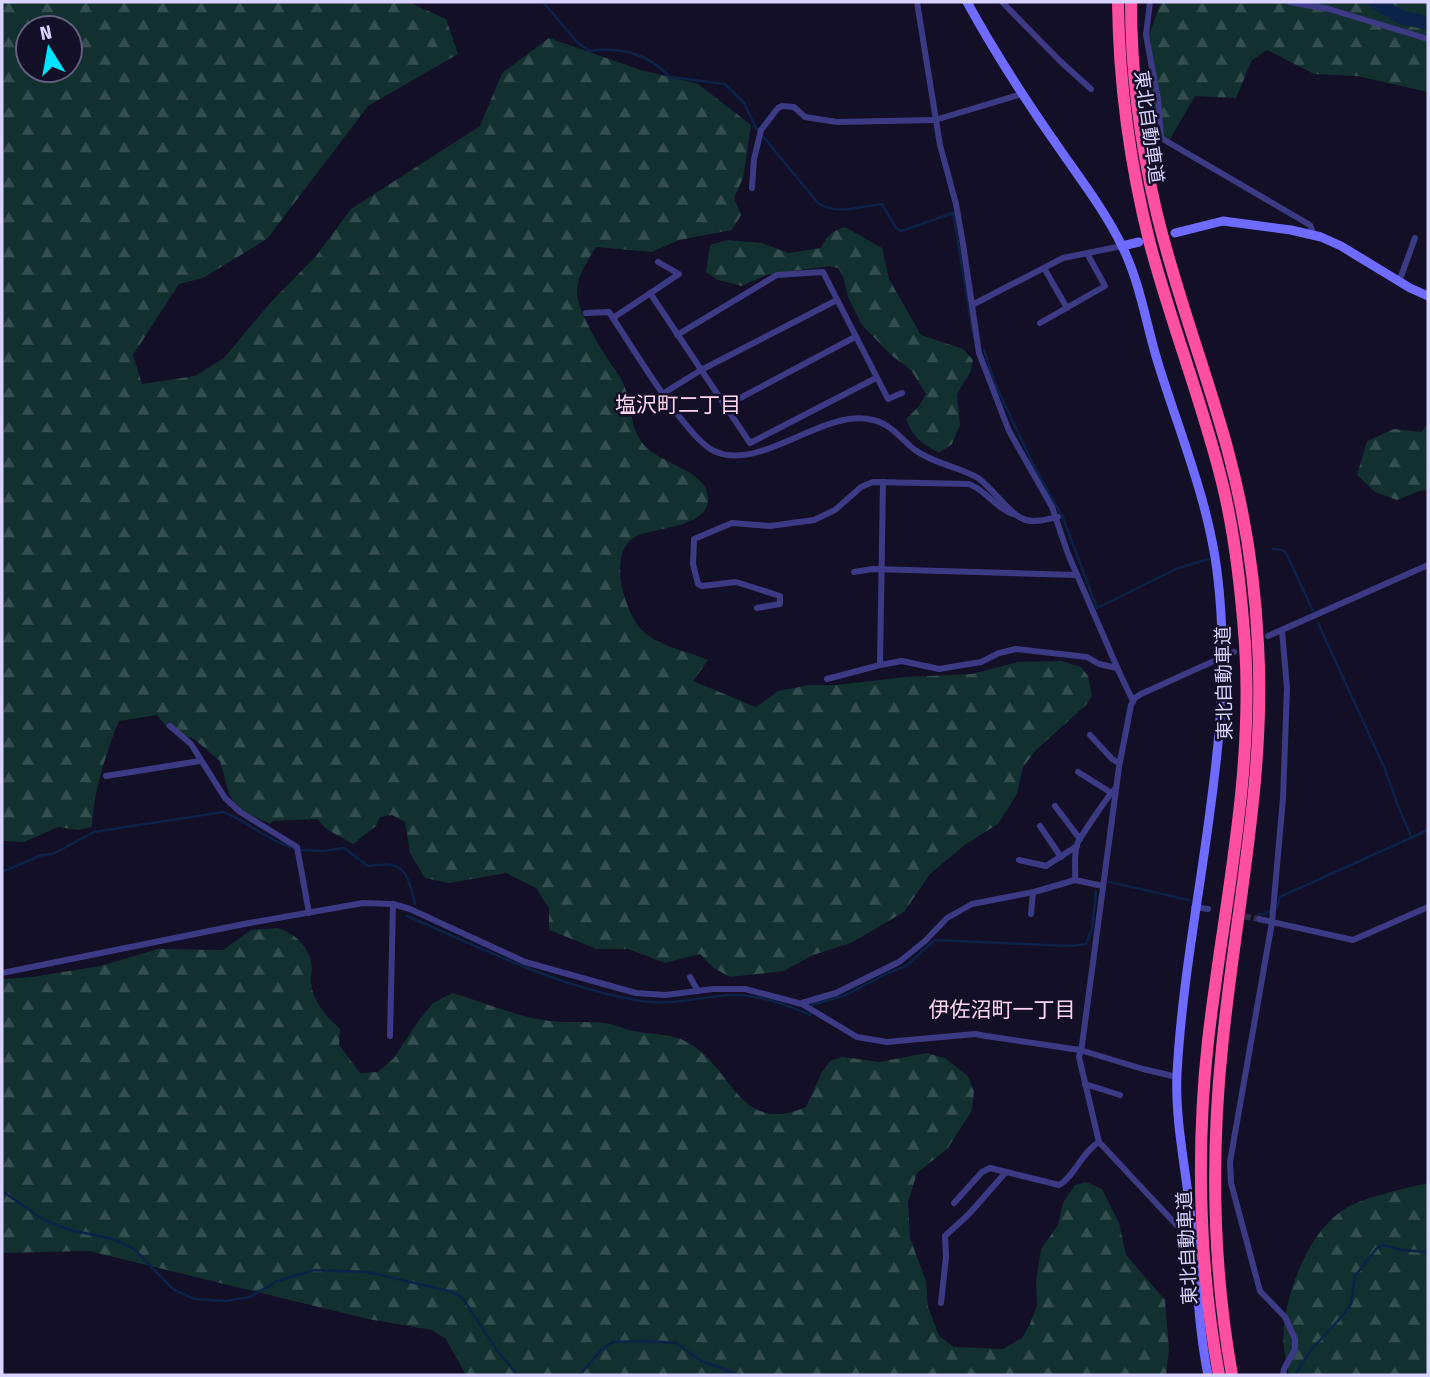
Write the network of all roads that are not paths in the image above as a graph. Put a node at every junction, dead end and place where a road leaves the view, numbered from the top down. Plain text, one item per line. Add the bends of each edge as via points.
1 (917, 2) edge
2 (967, 2) edge
3 (1002, 2) edge
4 (1118, 2) edge
5 (1131, 2) edge
6 (1150, 2) edge
7 (1289, 2) edge
8 (1309, 3) edge
9 (1428, 39) edge
10 (1091, 89) dead end
11 (1022, 94) junction
12 (935, 120) junction
13 (752, 188) dead end
14 (1175, 233) dead end
15 (1314, 235) junction
16 (1415, 237) dead end
17 (1139, 242) dead end
18 (1122, 246) junction
19 (1088, 254) junction
20 (658, 262) dead end
21 (1044, 268) junction
22 (1399, 282) junction
23 (650, 293) junction
24 (1428, 296) edge
25 (837, 300) junction
26 (972, 305) junction
27 (1067, 308) junction
28 (586, 313) dead end
29 (613, 318) junction
30 (1040, 323) dead end
31 (677, 335) junction
32 (855, 337) junction
33 (701, 370) junction
34 (876, 378) junction
35 (664, 393) junction
36 (902, 393) dead end
37 (725, 407) junction
38 (883, 482) junction
39 (1018, 516) junction
40 (1057, 517) junction
41 (1428, 565) edge
42 (881, 570) junction
43 (854, 572) dead end
44 (1077, 575) junction
45 (757, 608) dead end
46 (1282, 631) junction
47 (1268, 636) dead end
48 (1234, 652) dead end
49 (1222, 657) junction
50 (880, 665) junction
51 (1117, 668) junction
52 (827, 679) dead end
53 (1133, 701) junction
54 (170, 726) dead end
55 (1090, 735) dead end
56 (201, 761) junction
57 (1119, 763) junction
58 (1078, 772) dead end
59 (106, 776) dead end
60 (1113, 790) junction
61 (1055, 806) dead end
62 (1040, 826) dead end
63 (1079, 843) junction
64 (1061, 857) junction
65 (1019, 860) dead end
66 (1075, 880) junction
67 (1103, 886) junction
68 (1032, 892) junction
69 (393, 904) junction
70 (1194, 907) junction
71 (1428, 907) edge
72 (1208, 909) dead end
73 (309, 913) junction
74 (1031, 914) dead end
75 (1259, 919) tunnel mouth
76 (1272, 922) junction
77 (2, 973) edge
78 (690, 977) dead end
79 (698, 991) junction
80 (802, 1003) junction
81 (390, 1036) dead end
82 (1080, 1050) junction
83 (1177, 1077) junction
84 (1086, 1084) junction
85 (1120, 1096) dead end
86 (1099, 1142) junction
87 (1006, 1172) junction
88 (964, 1192) junction
89 (954, 1203) dead end
90 (978, 1204) junction
91 (1193, 1236) junction
92 (941, 1303) dead end
93 (1208, 1375) edge
94 (1219, 1375) edge
95 (1232, 1375) edge
96 (1283, 1375) edge

1 - 12 street
2 - 11 street
3 - 10 street
4 - 94 highway, 東北自動車道 via 1133,168 1151,245 1222,482 1238,569 1245,648 1242,787 1208,1045 1203,1127 1206,1266
5 - 95 highway, 東北自動車道 via 1136,92 1149,176 1171,267 1228,449 1255,602 1259,730 1217,1113 1219,1266
6 - 15 street via 1146,35 1161,138 1310,225
7 - 8 street
8 - 9 street
11 - 12 street
11 - 18 street
12 - 13 street via 837,122 805,117 794,107 782,106 761,130
12 - 26 street via 956,204
14 - 15 street via 1223,220
15 - 22 street
16 - 22 street
17 - 18 street
18 - 19 street
18 - 49 street via 1199,490 1217,568
19 - 21 street via 1063,258
19 - 27 street via 1105,286
20 - 23 street via 679,274
21 - 26 street
21 - 27 street
22 - 24 street
23 - 29 street
23 - 31 street
25 - 31 street via 823,272 777,275
25 - 32 street
25 - 33 street
26 - 40 street via 979,353 1009,431
27 - 30 street
28 - 29 street via 609,312
29 - 35 street
31 - 33 street
32 - 34 street
32 - 37 street
33 - 35 street
33 - 37 street
34 - 36 street via 888,399
34 - 37 street via 750,443
35 - 39 street via 691,432 720,453 754,453 847,418 881,422 928,459 979,479
38 - 39 street via 969,484
38 - 42 street
38 - 45 street via 861,487 835,510 814,520 770,526 732,523 694,539 698,584 736,582 780,596 780,604
39 - 40 street via 1036,521
40 - 44 street
41 - 46 street
42 - 43 street
42 - 44 street
42 - 50 street
44 - 51 street
46 - 47 street
46 - 76 street via 1286,700 1283,797
48 - 49 street
49 - 53 street
49 - 70 street via 1217,761
50 - 51 street via 902,661 939,669 981,662 1016,649 1087,657
50 - 52 street
51 - 53 street
53 - 57 street
54 - 56 street via 191,744
55 - 57 street
56 - 59 street
56 - 73 street via 240,812 297,847
57 - 60 street
58 - 60 street
60 - 63 street
60 - 67 street
61 - 63 street
62 - 64 street
63 - 64 street
63 - 66 street
64 - 65 street via 1046,866
66 - 67 street
66 - 68 street
67 - 82 street
68 - 74 street
68 - 80 street via 972,904 947,918 899,962 836,993
69 - 73 street via 363,903
69 - 79 street via 525,962 585,980 647,995
69 - 81 street
70 - 72 street
70 - 83 street
71 - 76 street via 1353,940
73 - 77 street
75 - 76 street
76 - 96 street via 1230,1161 1231,1183 1260,1291 1286,1317 1295,1339
78 - 79 street
79 - 80 street via 745,989
80 - 82 street via 867,1039 908,1041 975,1034
82 - 83 street
82 - 84 street
83 - 91 street
84 - 85 street
84 - 86 street
86 - 87 street via 1088,1148 1059,1185
86 - 91 street via 1184,1233
87 - 88 street via 990,1168
87 - 90 street
88 - 89 street
88 - 90 street
90 - 92 street via 945,1236
91 - 93 street

